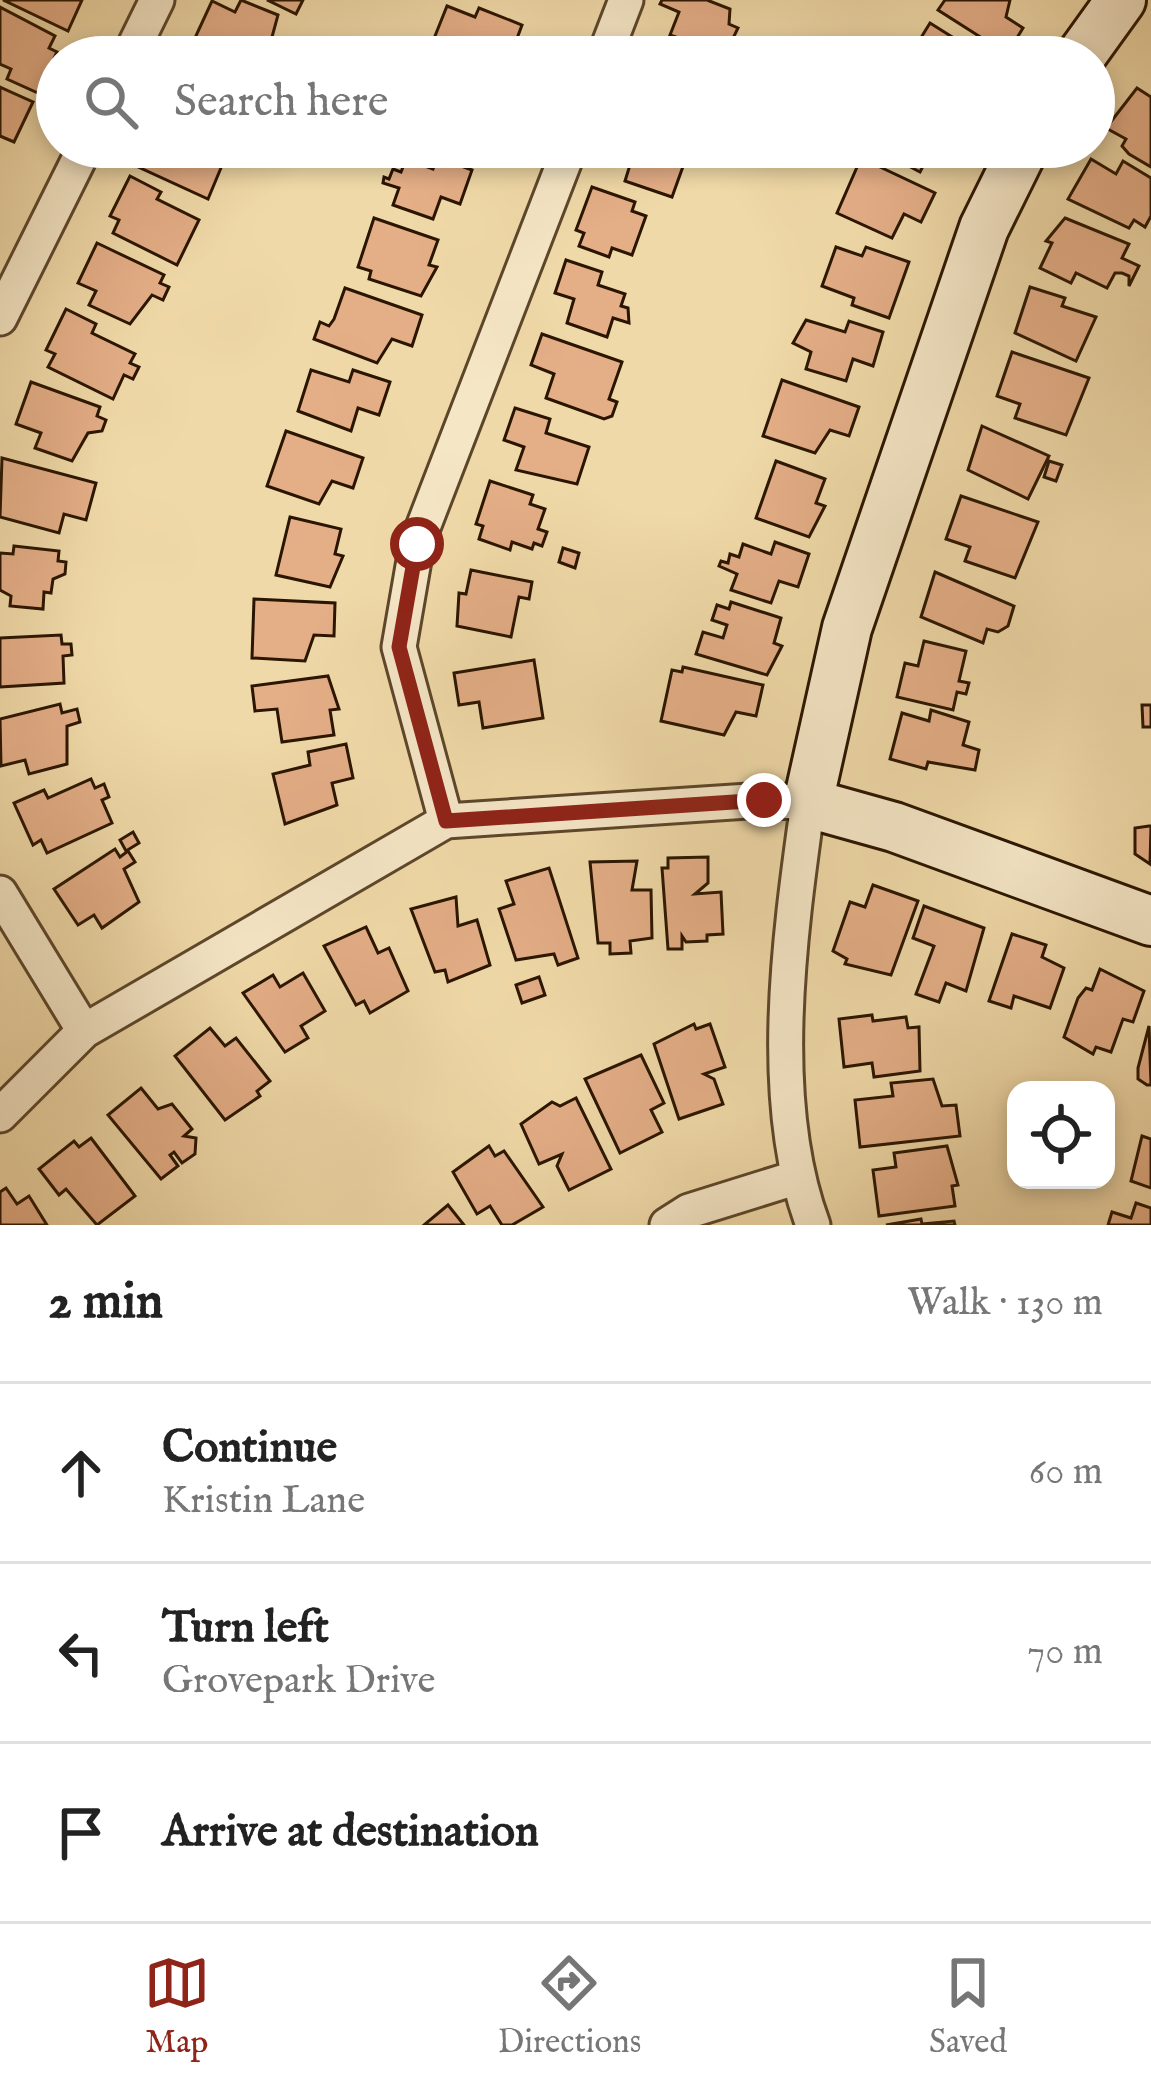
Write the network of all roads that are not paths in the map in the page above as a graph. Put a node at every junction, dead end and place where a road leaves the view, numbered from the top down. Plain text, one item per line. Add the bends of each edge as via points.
1 (158, 0) edge
2 (626, 0) edge
3 (1121, 0) edge
4 (140, 36) edge
5 (612, 36) edge
6 (1095, 36) edge
7 (75, 168) edge
8 (562, 168) edge
9 (1014, 168) edge
10 (0, 319) edge
11 (808, 803) junction
12 (446, 821) junction
13 (0, 893) edge
14 (1151, 921) edge
15 (84, 1031) junction
16 (0, 1115) edge
17 (795, 1178) junction
18 (667, 1225) edge
19 (813, 1225) edge

1 - 4 street
2 - 5 street
3 - 6 street
7 - 10 street
8 - 12 street via 417,544 399,647
9 - 11 street via 984,228 847,628
11 - 12 street
11 - 14 street
11 - 17 street via 786,999
12 - 15 street
13 - 15 street
15 - 16 street
17 - 18 street via 689,1210
17 - 19 street

